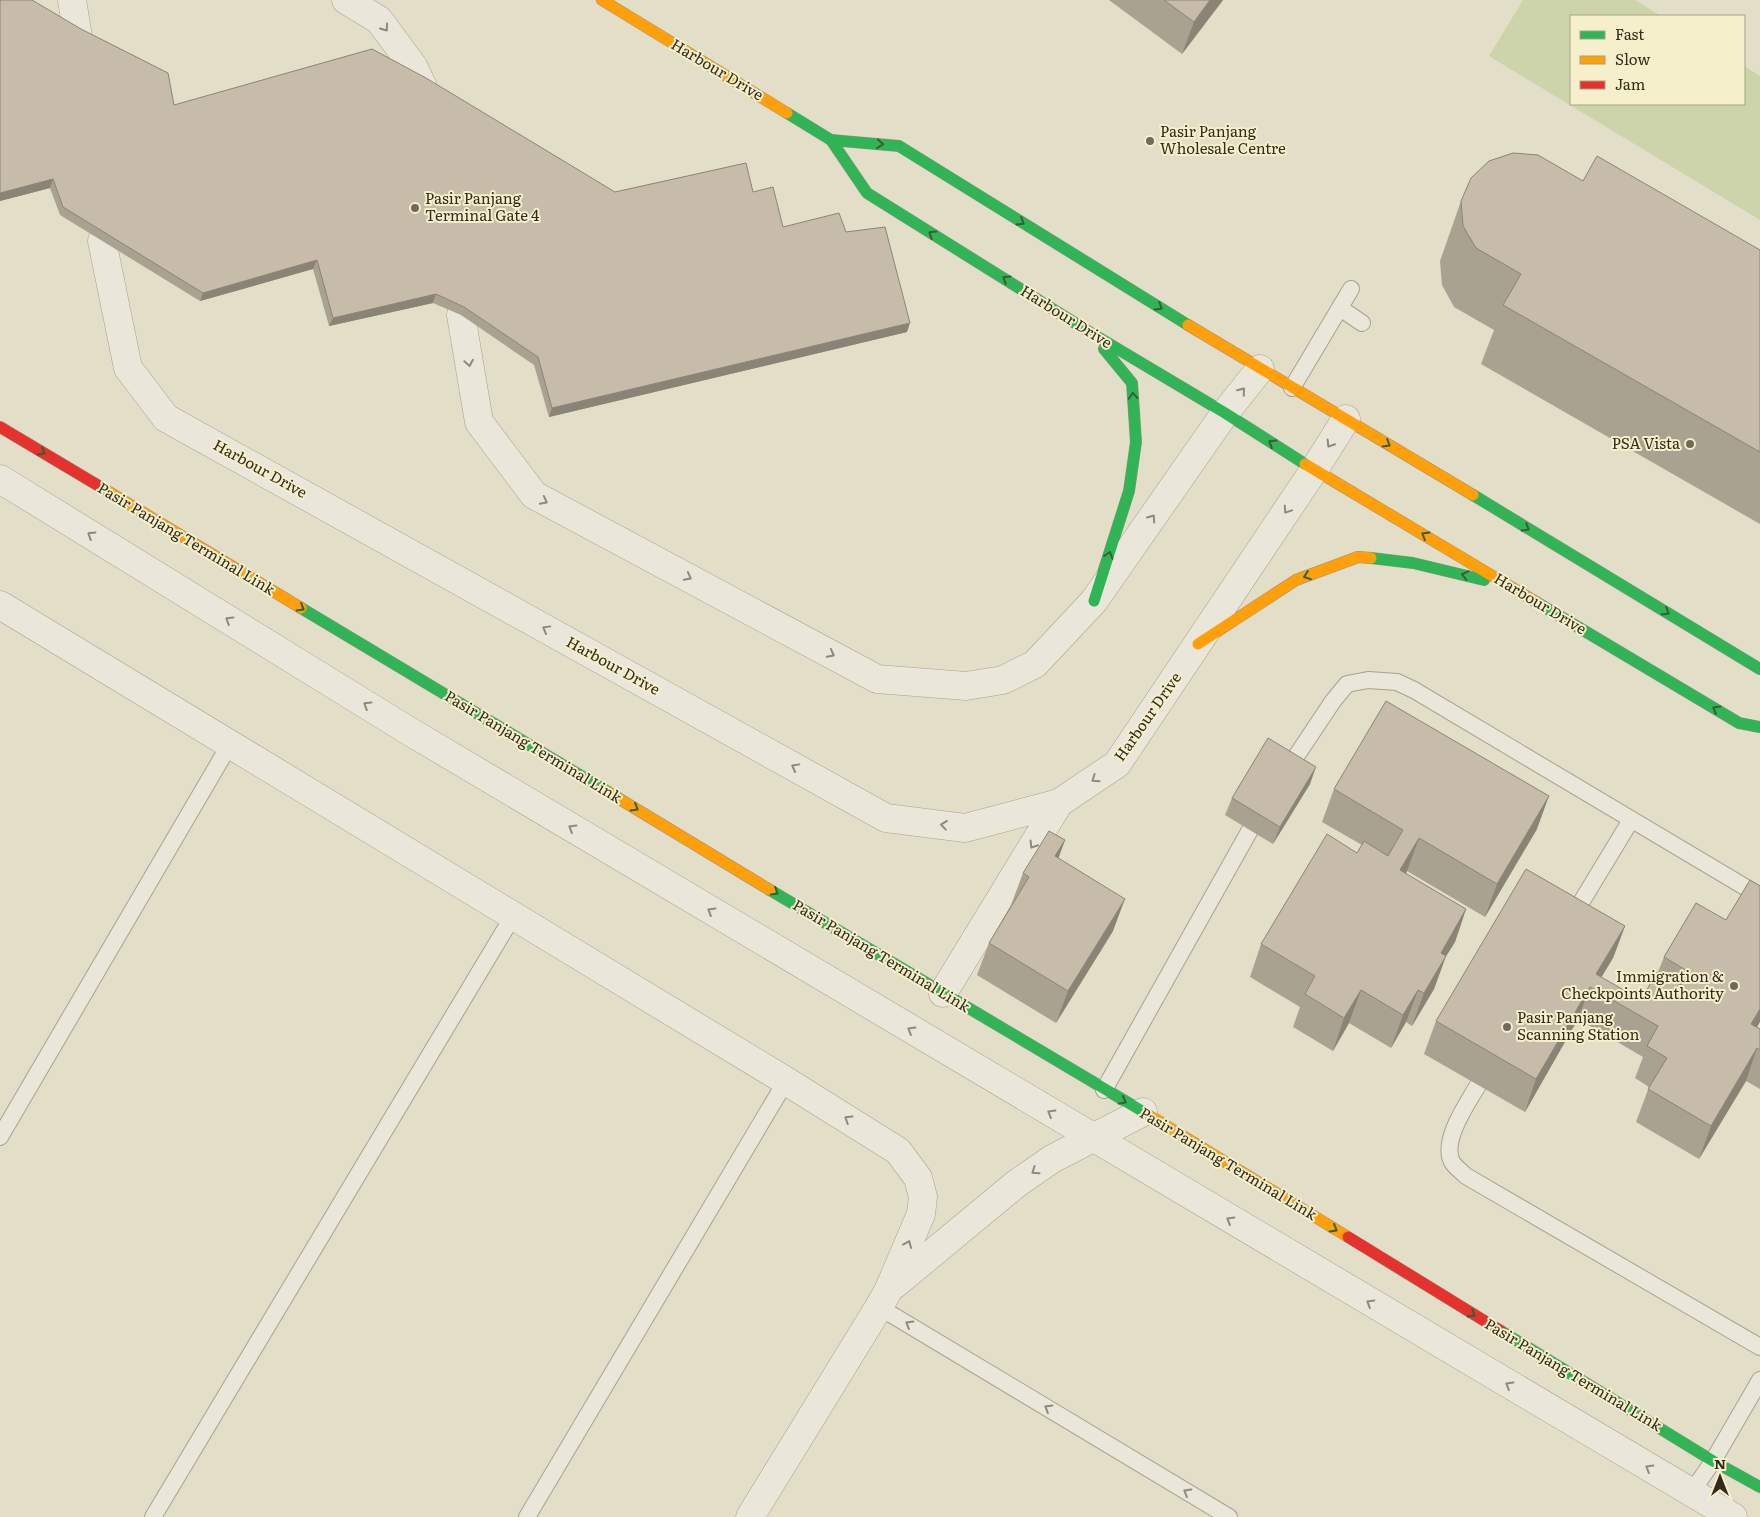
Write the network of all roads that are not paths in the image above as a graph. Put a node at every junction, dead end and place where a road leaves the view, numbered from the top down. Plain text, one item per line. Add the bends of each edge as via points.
1 (72, 0) edge
2 (346, 0) edge
3 (602, 0) edge
4 (78, 37) edge
5 (423, 87) edge
6 (831, 140) junction
7 (102, 241) edge
8 (1351, 289) dead end
9 (1340, 308) junction
10 (461, 315) edge
11 (1362, 323) dead end
12 (1091, 333) junction
13 (1260, 369) junction
14 (1292, 388) junction
15 (1225, 413) junction
16 (1346, 419) junction
17 (0, 427) edge
18 (1314, 470) junction
19 (0, 479) edge
20 (1512, 587) junction
21 (1094, 601) junction
22 (0, 605) edge
23 (1198, 644) junction
24 (1760, 669) edge
25 (1760, 727) edge
26 (230, 744) junction
27 (1287, 770) edge
28 (1059, 803) junction
29 (1631, 820) junction
30 (1250, 830) dead end
31 (1760, 896) edge
32 (513, 916) junction
33 (1564, 930) edge
34 (943, 993) junction
35 (786, 1081) junction
36 (1478, 1085) dead end
37 (1104, 1090) junction
38 (1143, 1112) junction
39 (0, 1137) edge
40 (1093, 1138) junction
41 (884, 1298) junction
42 (1760, 1347) edge
43 (1760, 1380) edge
44 (1713, 1461) junction
45 (1760, 1487) edge
46 (1691, 1493) junction
47 (153, 1517) edge
48 (527, 1517) edge
49 (750, 1517) edge
50 (1229, 1517) edge
51 (1733, 1517) edge

1 - 4 street
2 -> 5 street via 379,20 413,66
3 - 6 main road, Harbour Drive
12 -> 6 main road, Harbour Drive via 867,193
6 -> 13 main road, Harbour Drive via 899,146
28 -> 7 street, Harbour Drive via 965,828 886,818 166,418 128,368
8 - 9 lane
9 - 11 lane
9 - 14 lane
10 -> 21 street via 479,422 534,495 877,678 966,686 1002,680 1035,664
12 - 15 main road, Harbour Drive
21 -> 12 main road via 1129,491 1136,442 1132,383
13 - 14 main road, Harbour Drive
15 -> 13 street
14 - 16 main road, Harbour Drive
18 -> 15 main road, Harbour Drive
21 -> 15 street
16 -> 18 street, Harbour Drive
16 -> 24 main road, Harbour Drive
17 -> 34 main road, Pasir Panjang Terminal Link
20 -> 18 main road, Harbour Drive
18 -> 23 street, Harbour Drive
40 -> 19 street via 409,731
20 -> 23 main road via 1413,562 1358,557 1296,580
25 -> 20 main road, Harbour Drive via 1739,723
22 - 26 street
23 -> 28 street, Harbour Drive via 1117,764
26 - 32 street
26 - 39 lane
27 - 29 lane via 1347,684 1368,680 1396,682
28 -> 34 street
29 - 31 lane
29 - 33 lane
30 - 37 lane
32 - 35 street
32 - 47 lane
34 - 37 main road, Pasir Panjang Terminal Link
41 -> 35 street via 921,1214 918,1178 898,1151
35 - 48 lane
36 - 42 lane via 1454,1129 1449,1148 1452,1162 1466,1176
37 -> 38 main road, Pasir Panjang Terminal Link
38 - 40 street
38 -> 44 main road, Pasir Panjang Terminal Link
40 -> 41 street via 1016,1184 976,1215
46 -> 40 street
41 - 49 street
50 -> 41 lane
43 - 44 lane
44 - 45 main road, Pasir Panjang Terminal Link
44 - 46 lane
46 - 51 street

